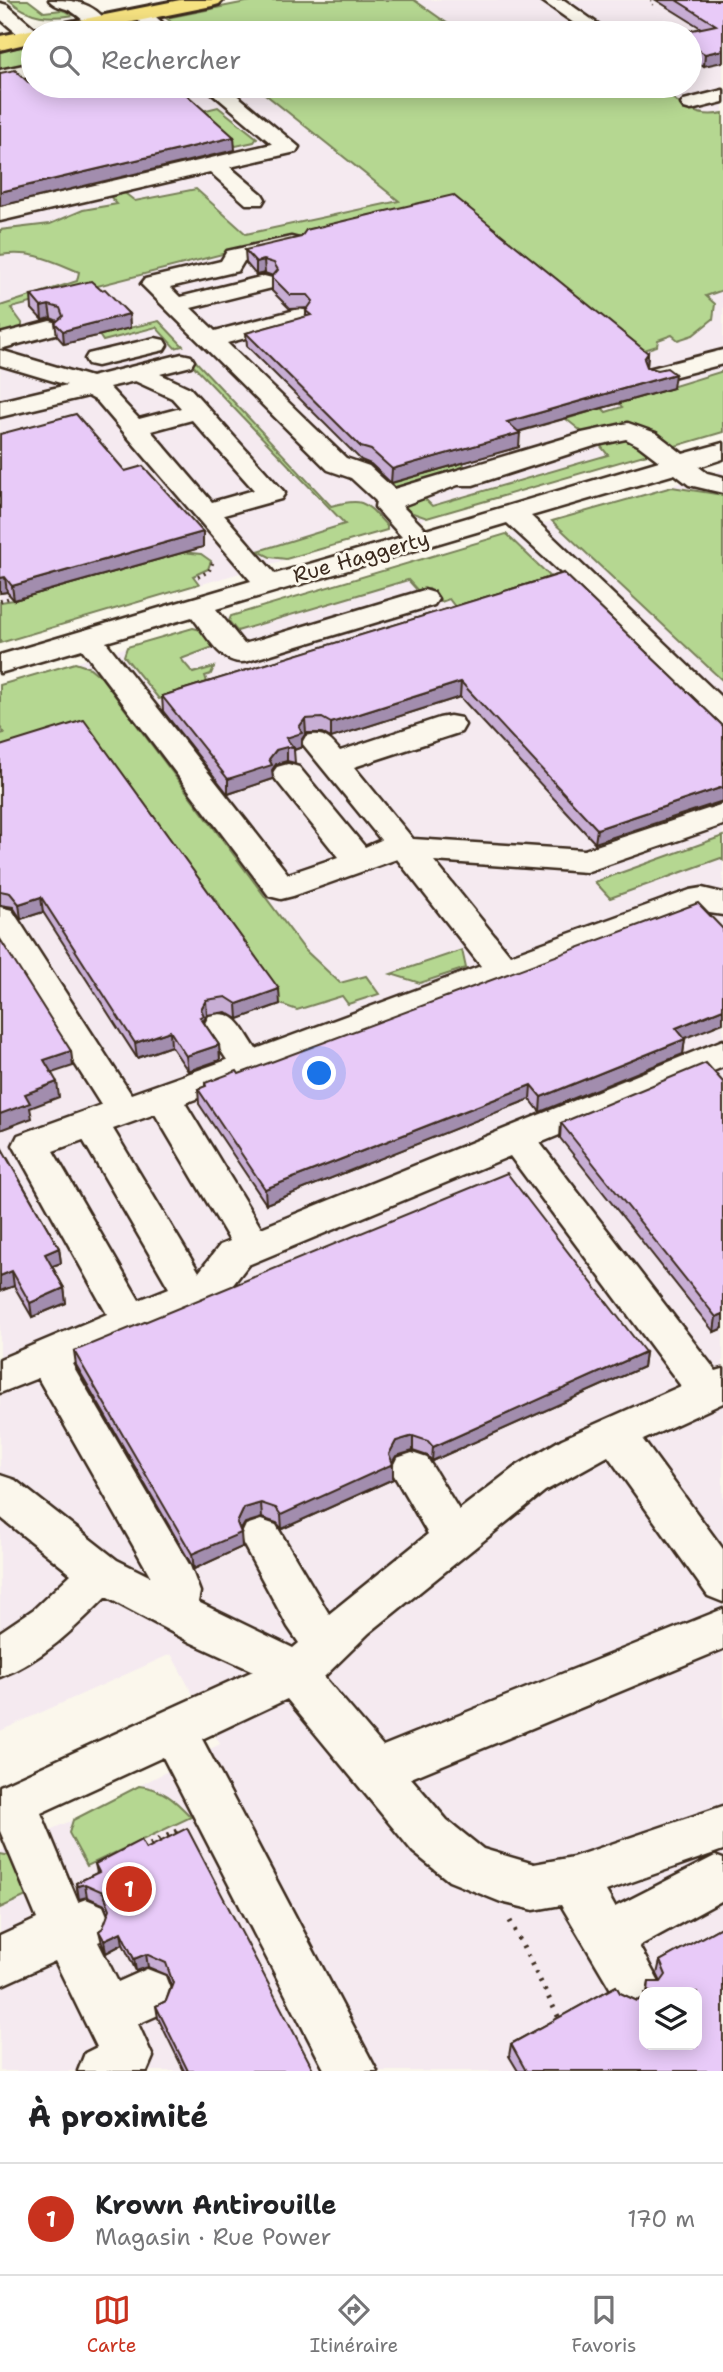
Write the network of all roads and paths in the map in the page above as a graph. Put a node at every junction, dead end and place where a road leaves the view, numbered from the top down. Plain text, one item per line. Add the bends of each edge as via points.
1 (59, 0) edge
2 (212, 0) edge
3 (551, 0) edge
4 (651, 0) edge
5 (181, 3) edge
6 (654, 7) dead end
7 (0, 9) edge
8 (141, 14) junction
9 (97, 21) edge
10 (119, 21) edge
11 (149, 21) edge
12 (583, 21) edge
13 (21, 24) edge
14 (21, 38) edge
15 (0, 43) edge
16 (21, 72) edge
17 (0, 76) edge
18 (723, 96) edge
19 (229, 98) edge
20 (691, 104) dead end
21 (272, 151) junction
22 (214, 164) junction
23 (289, 166) dead end
24 (254, 199) dead end
25 (0, 214) edge
26 (293, 243) edge
27 (264, 283) edge
28 (175, 305) junction
29 (299, 316) edge
30 (50, 328) edge
31 (213, 341) junction
32 (0, 342) edge
33 (0, 357) edge
34 (723, 357) edge
35 (160, 361) junction
36 (49, 371) junction
37 (657, 374) edge
38 (90, 386) junction
39 (0, 409) edge
40 (198, 411) junction
41 (134, 428) junction
42 (723, 451) edge
43 (679, 464) junction
44 (723, 485) edge
45 (389, 499) junction
46 (206, 512) junction
47 (512, 513) junction
48 (421, 540) junction
49 (210, 555) dead end
50 (269, 584) junction
51 (200, 594) junction
52 (12, 597) edge
53 (424, 599) dead end
54 (0, 601) edge
55 (607, 611) junction
56 (88, 638) junction
57 (621, 644) edge
58 (0, 664) edge
59 (723, 716) edge
60 (450, 725) dead end
61 (288, 774) dead end
62 (723, 814) edge
63 (401, 849) junction
64 (359, 861) junction
65 (723, 904) edge
66 (0, 918) edge
67 (504, 971) junction
68 (220, 1025) dead end
69 (723, 1053) edge
70 (249, 1065) junction
71 (163, 1097) junction
72 (107, 1117) junction
73 (516, 1138) junction
74 (253, 1247) junction
75 (192, 1294) junction
76 (131, 1321) junction
77 (47, 1357) junction
78 (0, 1377) edge
79 (716, 1388) edge
80 (615, 1434) junction
81 (412, 1471) dead end
82 (0, 1493) edge
83 (261, 1538) dead end
84 (454, 1539) junction
85 (102, 1573) junction
86 (723, 1583) edge
87 (174, 1611) junction
88 (723, 1629) edge
89 (0, 1657) edge
90 (310, 1660) junction
91 (173, 1730) junction
92 (375, 1771) junction
93 (6, 1806) edge
94 (194, 1823) dead end
95 (723, 1828) edge
96 (138, 1850) edge
97 (486, 1873) junction
98 (715, 1879) dead end
99 (573, 1880) junction
100 (76, 1926) junction
101 (607, 1938) junction
102 (0, 1962) edge
103 (636, 1986) dead end
104 (563, 2026) edge
105 (103, 2071) edge
106 (352, 2071) edge

1 - 9 street via 79,7
2 - 5 main road
3 - 12 street
4 - 6 path
5 - 8 main road
7 - 13 street
8 - 10 main road
8 - 11 street
14 - 15 main road
16 - 17 street
18 - 20 street
19 - 21 street via 288,147
21 - 22 street
21 - 23 street
22 - 24 street
22 - 25 street
26 - 28 street via 235,256 230,266 153,284
27 - 28 street
28 - 31 street
29 - 31 street
30 - 32 street
31 - 35 street
31 - 45 street via 337,464 360,472
33 - 36 street
34 - 37 street
35 - 36 street
35 - 38 street
35 - 40 street via 145,378 181,393
36 - 38 street
38 - 39 street
38 - 41 street via 106,396
40 - 41 street
40 - 46 street via 272,493
41 - 46 street
42 - 43 street, Rue Haggerty
43 - 44 street via 698,479
43 - 45 street via 640,435 622,431
43 - 47 street, Rue Haggerty
45 - 48 street via 388,507
46 - 50 street
47 - 48 street, Rue Haggerty
47 - 55 street
48 - 50 street, Rue Haggerty
49 - 51 path via 213,567 197,577
50 - 51 street, Rue Haggerty
51 - 53 street via 238,655
51 - 56 street, Rue Haggerty
52 - 54 path
55 - 57 street
55 - 59 street
56 - 58 street, Rue Haggerty
56 - 64 street via 281,888
60 - 63 street via 325,753
61 - 64 street
62 - 63 street via 586,861
63 - 64 street
63 - 67 street
65 - 67 street via 690,901
66 - 72 street
67 - 70 street
68 - 70 street
69 - 73 street
70 - 71 street
71 - 72 street
71 - 74 street
72 - 75 street
72 - 76 street via 31,1145
73 - 74 street
73 - 79 street
74 - 75 street via 234,1255 208,1288
75 - 76 street
76 - 77 street
77 - 78 street
77 - 87 street via 175,1579
79 - 80 street
80 - 84 street via 530,1479
80 - 86 street
81 - 84 street
82 - 85 street
83 - 90 street via 303,1613
84 - 90 street
85 - 87 street
85 - 89 street via 50,1623
87 - 90 street via 268,1656
88 - 92 street
90 - 91 street
90 - 92 street
91 - 93 street
91 - 106 street
92 - 97 street via 430,1836 466,1865
93 - 100 street
94 - 96 path
95 - 99 street
97 - 99 street via 534,1887
97 - 104 path
98 - 101 street
99 - 101 street
100 - 102 street
100 - 105 street via 127,2004 128,2057
101 - 103 street

